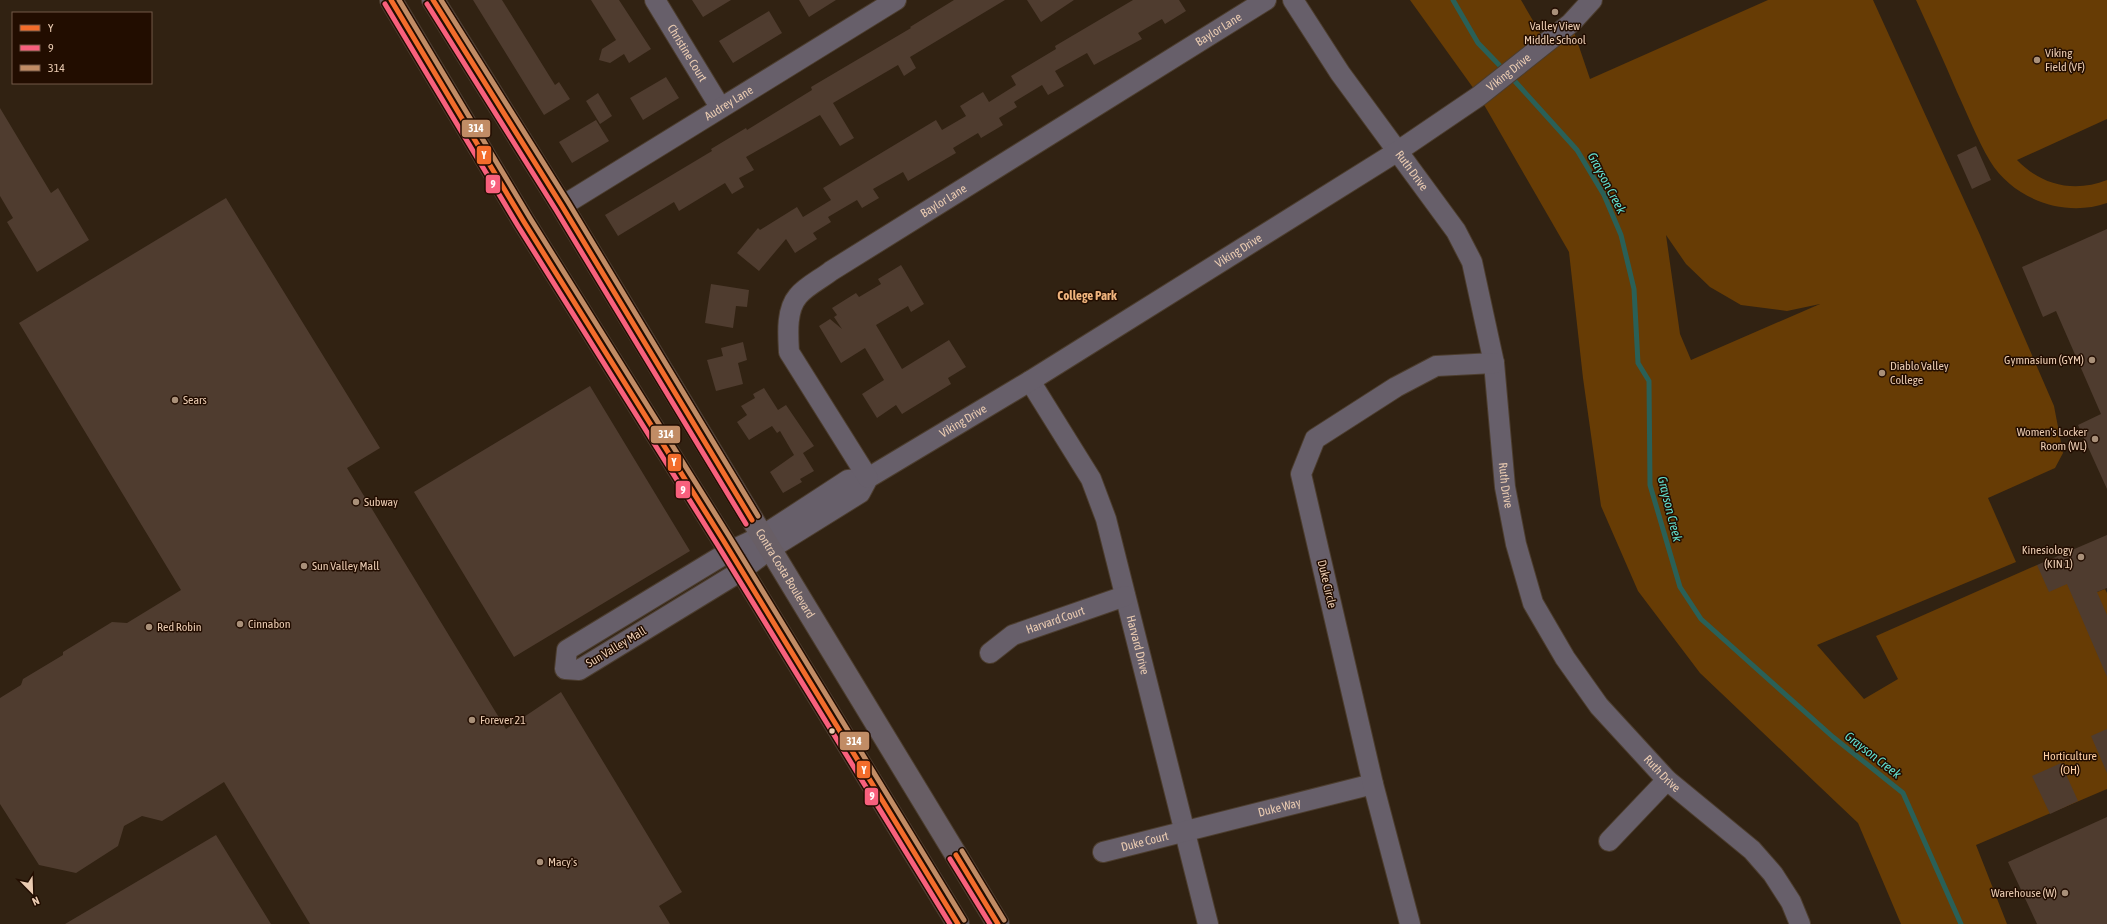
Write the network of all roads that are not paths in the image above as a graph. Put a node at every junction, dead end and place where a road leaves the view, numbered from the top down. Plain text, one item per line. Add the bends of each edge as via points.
1 (391, 0) edge
2 (433, 0) edge
3 (655, 0) edge
4 (1266, 0) edge
5 (1293, 0) edge
6 (1592, 0) edge
7 (889, 2) edge
8 (720, 107) junction
9 (1398, 151) junction
10 (562, 206) junction
11 (1494, 363) junction
12 (1030, 381) junction
13 (868, 478) junction
14 (766, 543) junction
15 (730, 551) junction
16 (741, 571) junction
17 (1125, 596) junction
18 (990, 652) dead end
19 (1667, 780) junction
20 (1373, 784) junction
21 (1186, 830) junction
22 (1609, 841) dead end
23 (1103, 852) dead end
24 (958, 924) edge
25 (998, 924) edge
26 (1208, 924) edge
27 (1410, 924) edge
28 (1800, 924) edge

1 - 15 main road via 524,222
2 - 10 main road, Contra Costa Boulevard
3 - 8 street, Christine Court
4 - 13 street, Baylor Lane via 831,271 798,296 791,311 788,329 789,352
5 - 9 street, Ruth Drive via 1340,73
6 - 9 street, Viking Drive via 1572,23 1479,96
7 - 8 street, Audrey Lane
8 - 10 street, Audrey Lane
9 - 11 street, Ruth Drive via 1456,231 1472,262
9 - 12 street, Viking Drive
10 - 14 main road, Contra Costa Boulevard
11 - 19 street, Ruth Drive via 1505,487 1516,544 1533,603 1565,658 1599,706
11 - 20 street, Duke Circle via 1436,366 1396,387 1314,439 1301,474
12 - 13 street, Viking Drive
12 - 17 street, Harvard Drive via 1092,479 1106,519
13 - 14 street, Viking Drive via 860,493
14 - 15 street, Viking Drive
14 - 16 street, Viking Drive
14 - 25 main road, Contra Costa Boulevard
15 - 16 main road
15 - 16 street, Sun Valley Mall via 567,650 565,669 579,670
16 - 24 main road
17 - 18 street, Harvard Court via 1013,634
17 - 21 street, Harvard Drive
19 - 22 street
19 - 28 street, Ruth Drive via 1752,850 1777,880 1791,902
20 - 21 street, Duke Way
20 - 27 street, Duke Circle
21 - 23 street, Duke Court
21 - 26 street, Harvard Drive

